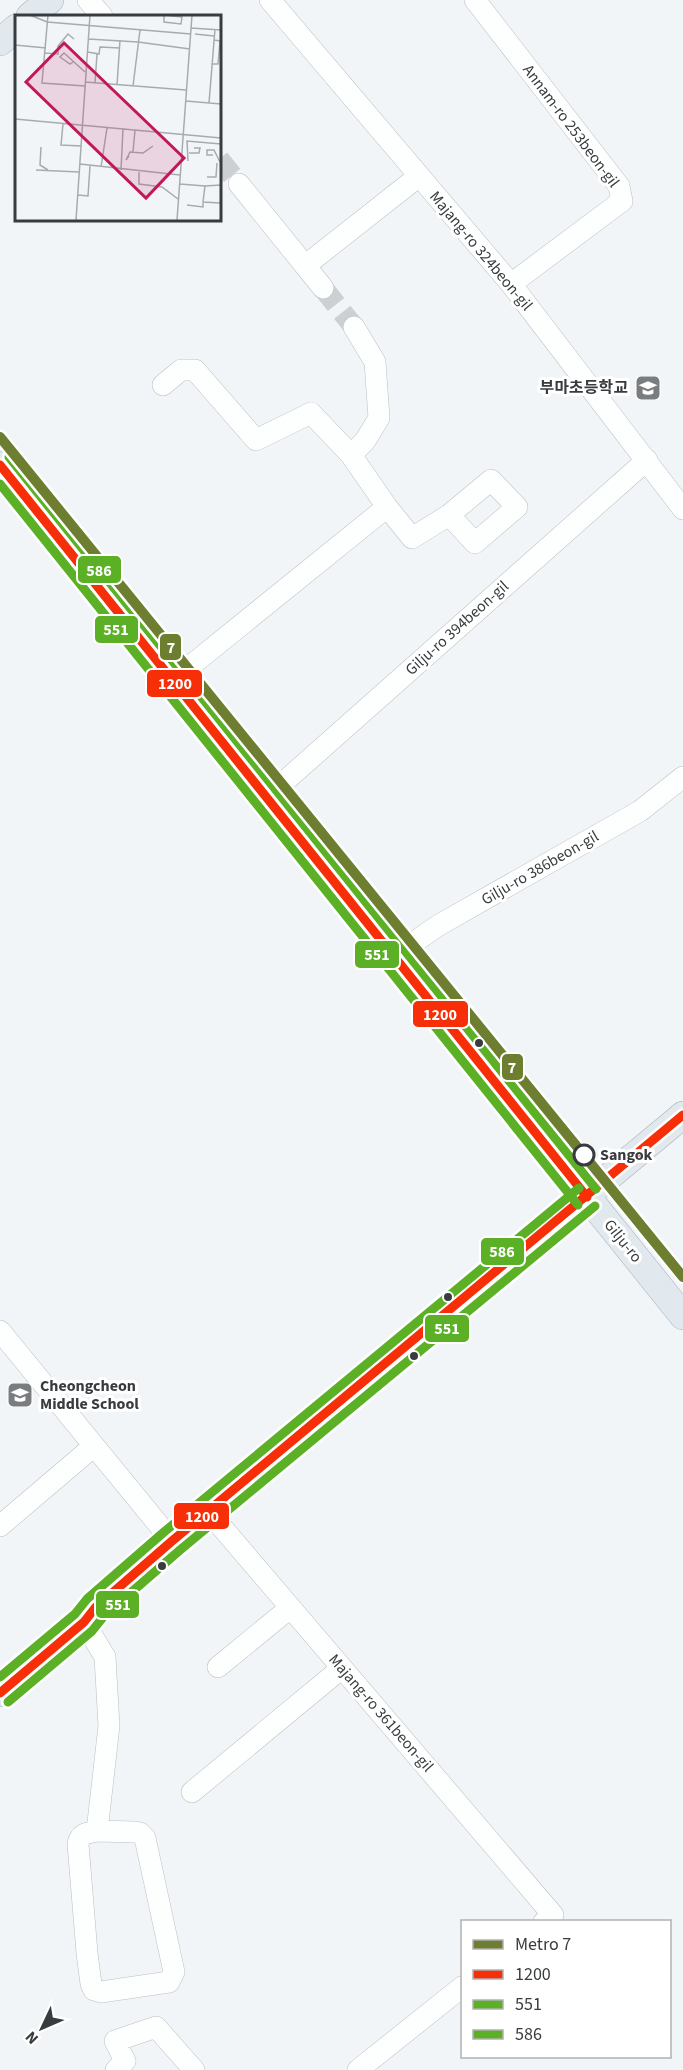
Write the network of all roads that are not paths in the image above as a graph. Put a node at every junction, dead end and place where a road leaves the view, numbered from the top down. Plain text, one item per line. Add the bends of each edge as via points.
1 (50, 0) edge
2 (88, 0) edge
3 (270, 0) edge
4 (475, 0) edge
5 (31, 15) edge
6 (101, 15) edge
7 (15, 29) edge
8 (0, 42) edge
9 (420, 176) junction
10 (239, 184) tunnel mouth
11 (306, 265) junction
12 (511, 284) junction
13 (323, 288) tunnel mouth
14 (354, 327) tunnel mouth
15 (163, 385) dead end
16 (351, 456) junction
17 (647, 460) junction
18 (0, 465) edge
19 (387, 507) junction
20 (683, 509) edge
21 (449, 515) dead end
22 (173, 680) junction
23 (683, 777) edge
24 (267, 798) junction
25 (394, 956) junction
26 (683, 1115) edge
27 (587, 1197) junction
28 (683, 1316) edge
29 (0, 1331) edge
30 (94, 1446) junction
31 (208, 1511) junction
32 (0, 1526) edge
33 (172, 1541) junction
34 (290, 1608) junction
35 (84, 1622) junction
36 (218, 1667) dead end
37 (342, 1668) junction
38 (0, 1693) edge
39 (192, 1792) dead end
40 (97, 1831) junction
41 (549, 1918) edge
42 (461, 1988) edge
43 (116, 2070) edge
44 (194, 2070) edge
45 (358, 2070) edge

1 - 5 main road
2 - 6 street
3 - 9 street, Majang-ro 324beon-gil
4 - 12 street, Annam-ro 253beon-gil via 619,186 622,201
7 - 8 main road
9 - 11 street
9 - 12 street, Majang-ro 324beon-gil
10 - 11 street
11 - 13 street
12 - 17 street, Majang-ro 324beon-gil
14 - 16 street via 375,362 379,418
15 - 16 street via 181,370 195,370 256,440 311,413
16 - 19 street
17 - 20 street, Majang-ro 324beon-gil
17 - 24 street, Gilju-ro 394beon-gil
18 - 22 main road, Gilju-ro
19 - 21 street via 412,538
19 - 22 street
22 - 24 main road, Gilju-ro
23 - 25 street, Gilju-ro 386beon-gil via 640,811 439,925
24 - 25 main road, Gilju-ro
25 - 27 main road, Gilju-ro
26 - 27 main road
27 - 28 main road, Gilju-ro
27 - 31 main road
29 - 30 street
30 - 32 street
30 - 33 street
31 - 33 main road
31 - 34 street, Majang-ro 361beon-gil
33 - 35 main road
34 - 36 street
34 - 37 street, Majang-ro 361beon-gil
35 - 38 main road
35 - 40 street via 105,1657 108,1726
37 - 39 street
37 - 41 street, Majang-ro 361beon-gil
40 - 40 street via 83,1833 78,1844 91,1984 101,1992 170,1982 174,1972 145,1838 135,1832
42 - 45 street
43 - 44 street via 125,2061 115,2041 156,2028

